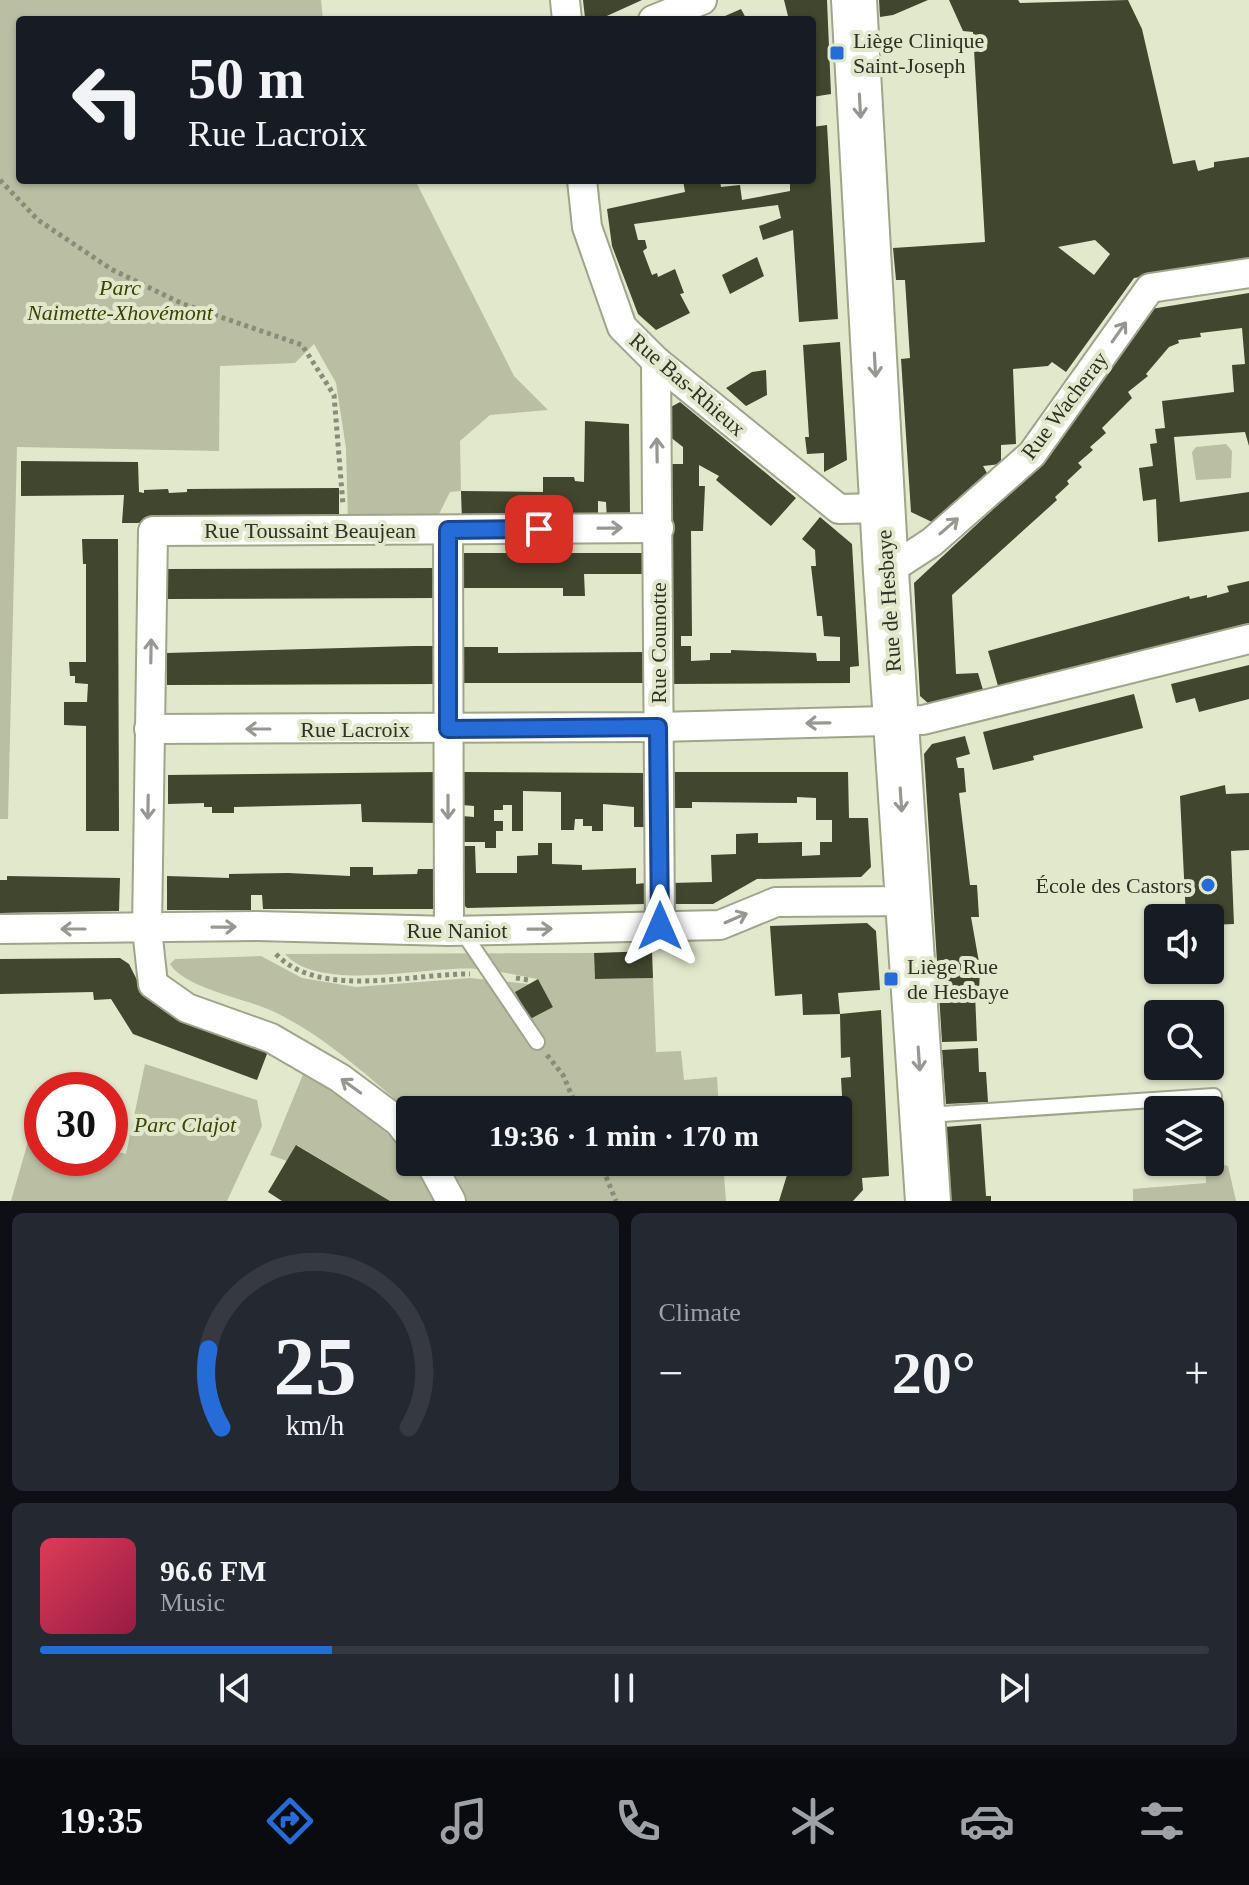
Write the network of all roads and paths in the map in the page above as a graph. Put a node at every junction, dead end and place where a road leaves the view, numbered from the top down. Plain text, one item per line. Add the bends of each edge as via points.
1 (702, 0) edge
2 (854, 0) edge
3 (663, 16) edge
4 (0, 180) edge
5 (582, 184) edge
6 (1249, 273) edge
7 (656, 361) junction
8 (882, 508) junction
9 (345, 528) junction
10 (659, 528) junction
11 (448, 530) junction
12 (886, 572) junction
13 (1249, 639) edge
14 (896, 722) junction
15 (658, 727) junction
16 (149, 729) junction
17 (448, 729) junction
18 (909, 901) junction
19 (257, 926) junction
20 (660, 926) junction
21 (0, 929) edge
22 (147, 929) junction
23 (456, 931) junction
24 (493, 974) junction
25 (528, 980) dead end
26 (537, 1042) joint
27 (572, 1096) edge
28 (1144, 1101) edge
29 (923, 1115) junction
30 (396, 1120) edge
31 (438, 1176) edge
32 (606, 1176) edge
33 (451, 1201) edge
34 (616, 1201) edge
35 (928, 1201) edge

1 - 3 street
2 -> 8 main road, Rue de Hesbaye
4 - 9 path via 38,220 111,269 183,304 302,345 334,395
5 - 7 street, Rue Bas-Rhieux via 587,227 622,327
12 -> 6 street, Rue Wacheray via 932,542 1032,454 1150,288
7 - 8 street, Rue Bas-Rhieux via 839,509
10 -> 7 street, Rue Counotte
8 - 12 main road, Rue de Hesbaye
9 - 11 street, Rue Toussaint Beaujean
16 -> 9 street, Rue Toussaint Beaujean via 153,531
11 -> 10 street, Rue Toussaint Beaujean
10 - 15 street, Rue Counotte
11 - 17 street
12 - 14 main road, Rue de Hesbaye
13 - 14 street, Rue Lacroix via 932,719
14 -> 15 street, Rue Lacroix
14 -> 18 main road, Rue de Hesbaye
15 - 17 street, Rue Lacroix
15 - 20 street, Rue Counotte
17 -> 16 street, Rue Lacroix
16 -> 22 street
17 -> 23 street
20 -> 18 street, Rue Naniot via 720,925 776,902
18 -> 29 main road, Rue de Hesbaye
22 -> 19 street, Rue Naniot
19 - 23 street, Rue Naniot
19 - 24 path via 277,957 297,971 323,977 397,980
23 -> 20 street, Rue Naniot
22 -> 21 street, Rue Naniot
30 -> 22 street via 340,1078 271,1038 187,1008 153,984
23 - 24 lane
24 - 25 path
24 - 26 lane
26 - 27 path
28 - 29 lane
29 - 35 main road, Rue de Hesbaye
31 - 33 street
32 - 34 path

